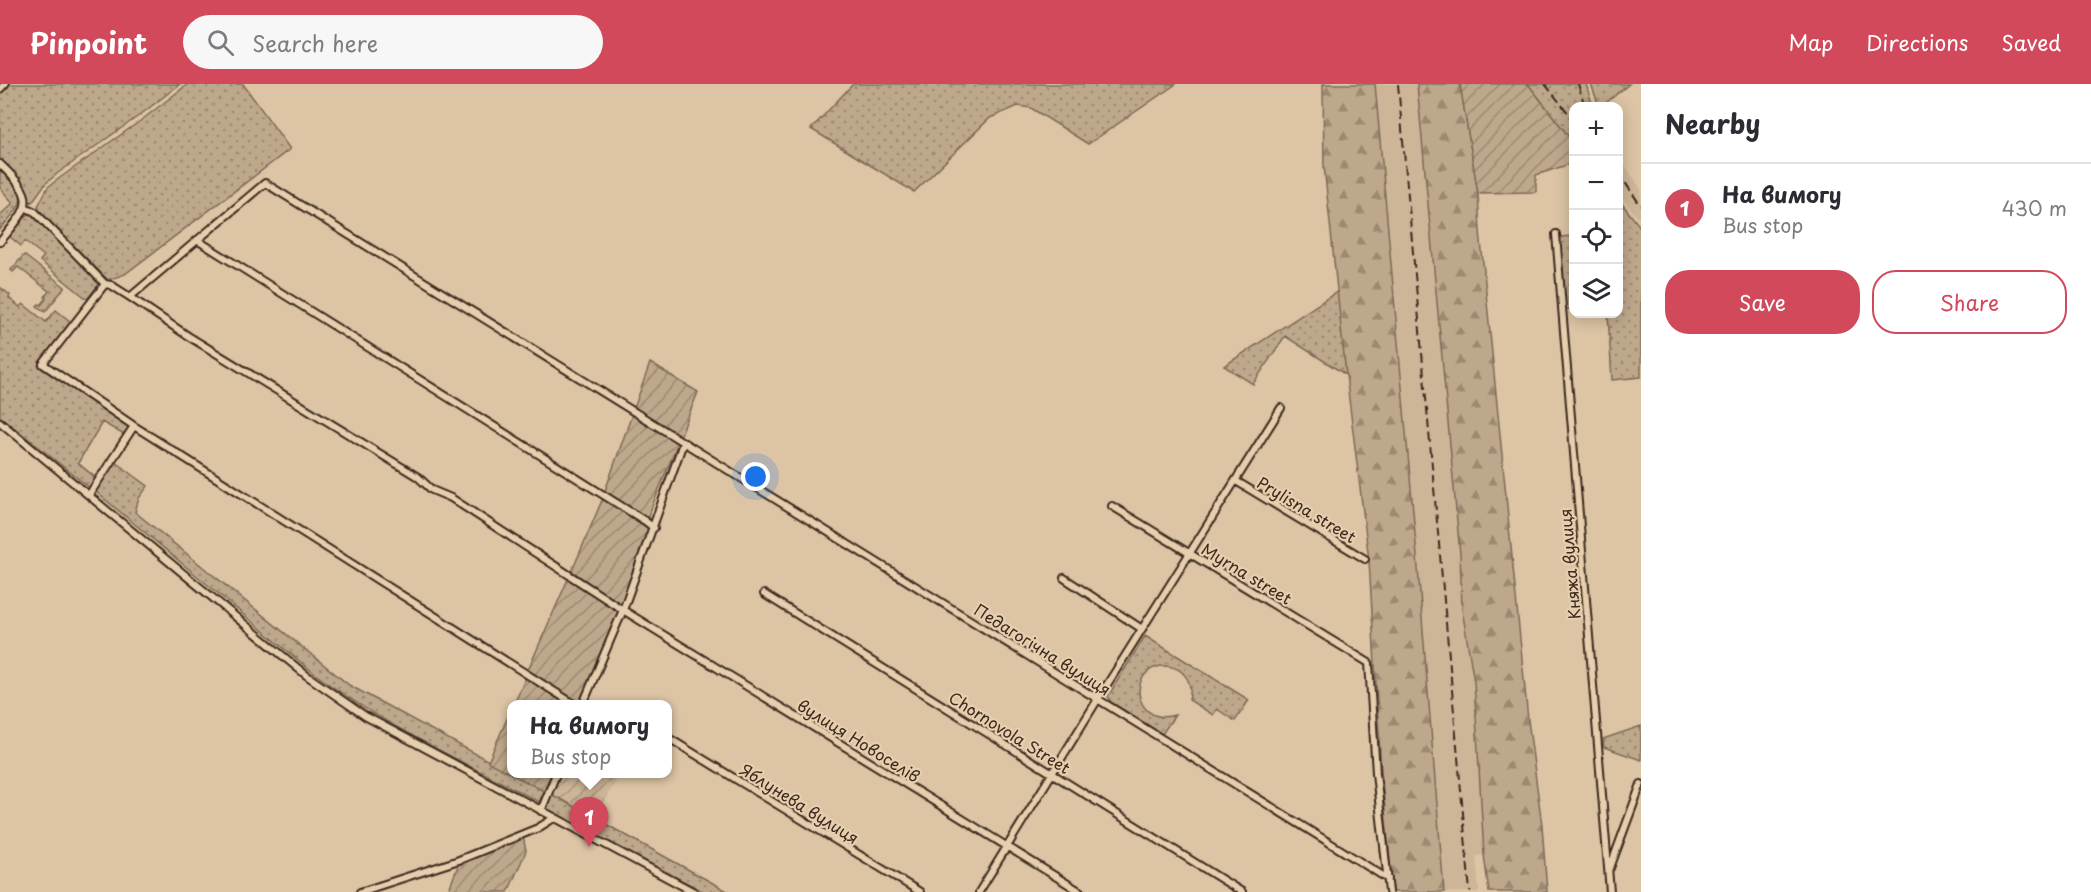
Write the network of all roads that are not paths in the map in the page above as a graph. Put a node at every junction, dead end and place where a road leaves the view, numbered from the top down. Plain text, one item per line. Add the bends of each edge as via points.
1 (5, 84) edge
2 (0, 89) edge
3 (0, 164) edge
4 (26, 207) junction
5 (1556, 234) dead end
6 (198, 240) junction
7 (0, 242) edge
8 (105, 284) junction
9 (130, 297) junction
10 (1281, 408) dead end
11 (0, 422) edge
12 (134, 426) junction
13 (683, 443) junction
14 (1236, 481) junction
15 (89, 495) junction
16 (1112, 506) dead end
17 (654, 528) junction
18 (1190, 554) junction
19 (1365, 560) dead end
20 (1064, 578) dead end
21 (764, 594) dead end
22 (623, 610) junction
23 (1142, 629) junction
24 (1098, 699) junction
25 (566, 700) edge
26 (585, 700) edge
27 (672, 739) edge
28 (1052, 774) junction
29 (554, 778) edge
30 (1641, 784) edge
31 (541, 811) junction
32 (554, 818) junction
33 (1007, 847) junction
34 (1608, 872) junction
35 (1388, 879) junction
36 (360, 892) edge
37 (694, 892) edge
38 (920, 892) edge
39 (979, 892) edge
40 (1081, 892) edge
41 (1242, 892) edge
42 (1389, 892) edge
43 (1610, 892) edge

1 - 2 street
3 - 4 street via 23,188
4 - 7 street
4 - 8 street, вулиця Новоселів
5 - 34 street, Княжа вулиця
6 - 9 street
6 - 13 street, Педагогічна вулиця via 265,183
6 - 17 street
8 - 9 street, вулиця Новоселів
8 - 12 street via 43,364
9 - 22 street, вулиця Новоселів
10 - 14 street
11 - 15 street
12 - 15 street
12 - 25 street
13 - 17 street
13 - 24 street, Педагогічна вулиця
14 - 18 street
14 - 19 street, Prylisna street
15 - 31 street via 338,699
16 - 18 street, Myrna street
17 - 22 street
18 - 23 street
18 - 35 street, Myrna street via 1369,663
20 - 23 street
21 - 28 street, Chornovola Street
22 - 26 street
22 - 33 street, вулиця Новоселів
23 - 24 street
24 - 28 street
24 - 35 street, Педагогічна вулиця
27 - 38 street, Яблунева вулиця
28 - 33 street
28 - 41 street, Chornovola Street
29 - 31 street
30 - 34 street
31 - 32 street
32 - 36 street via 459,860
32 - 37 street
33 - 39 street
33 - 40 street, вулиця Новоселів
34 - 43 street, Княжа вулиця
35 - 42 street

